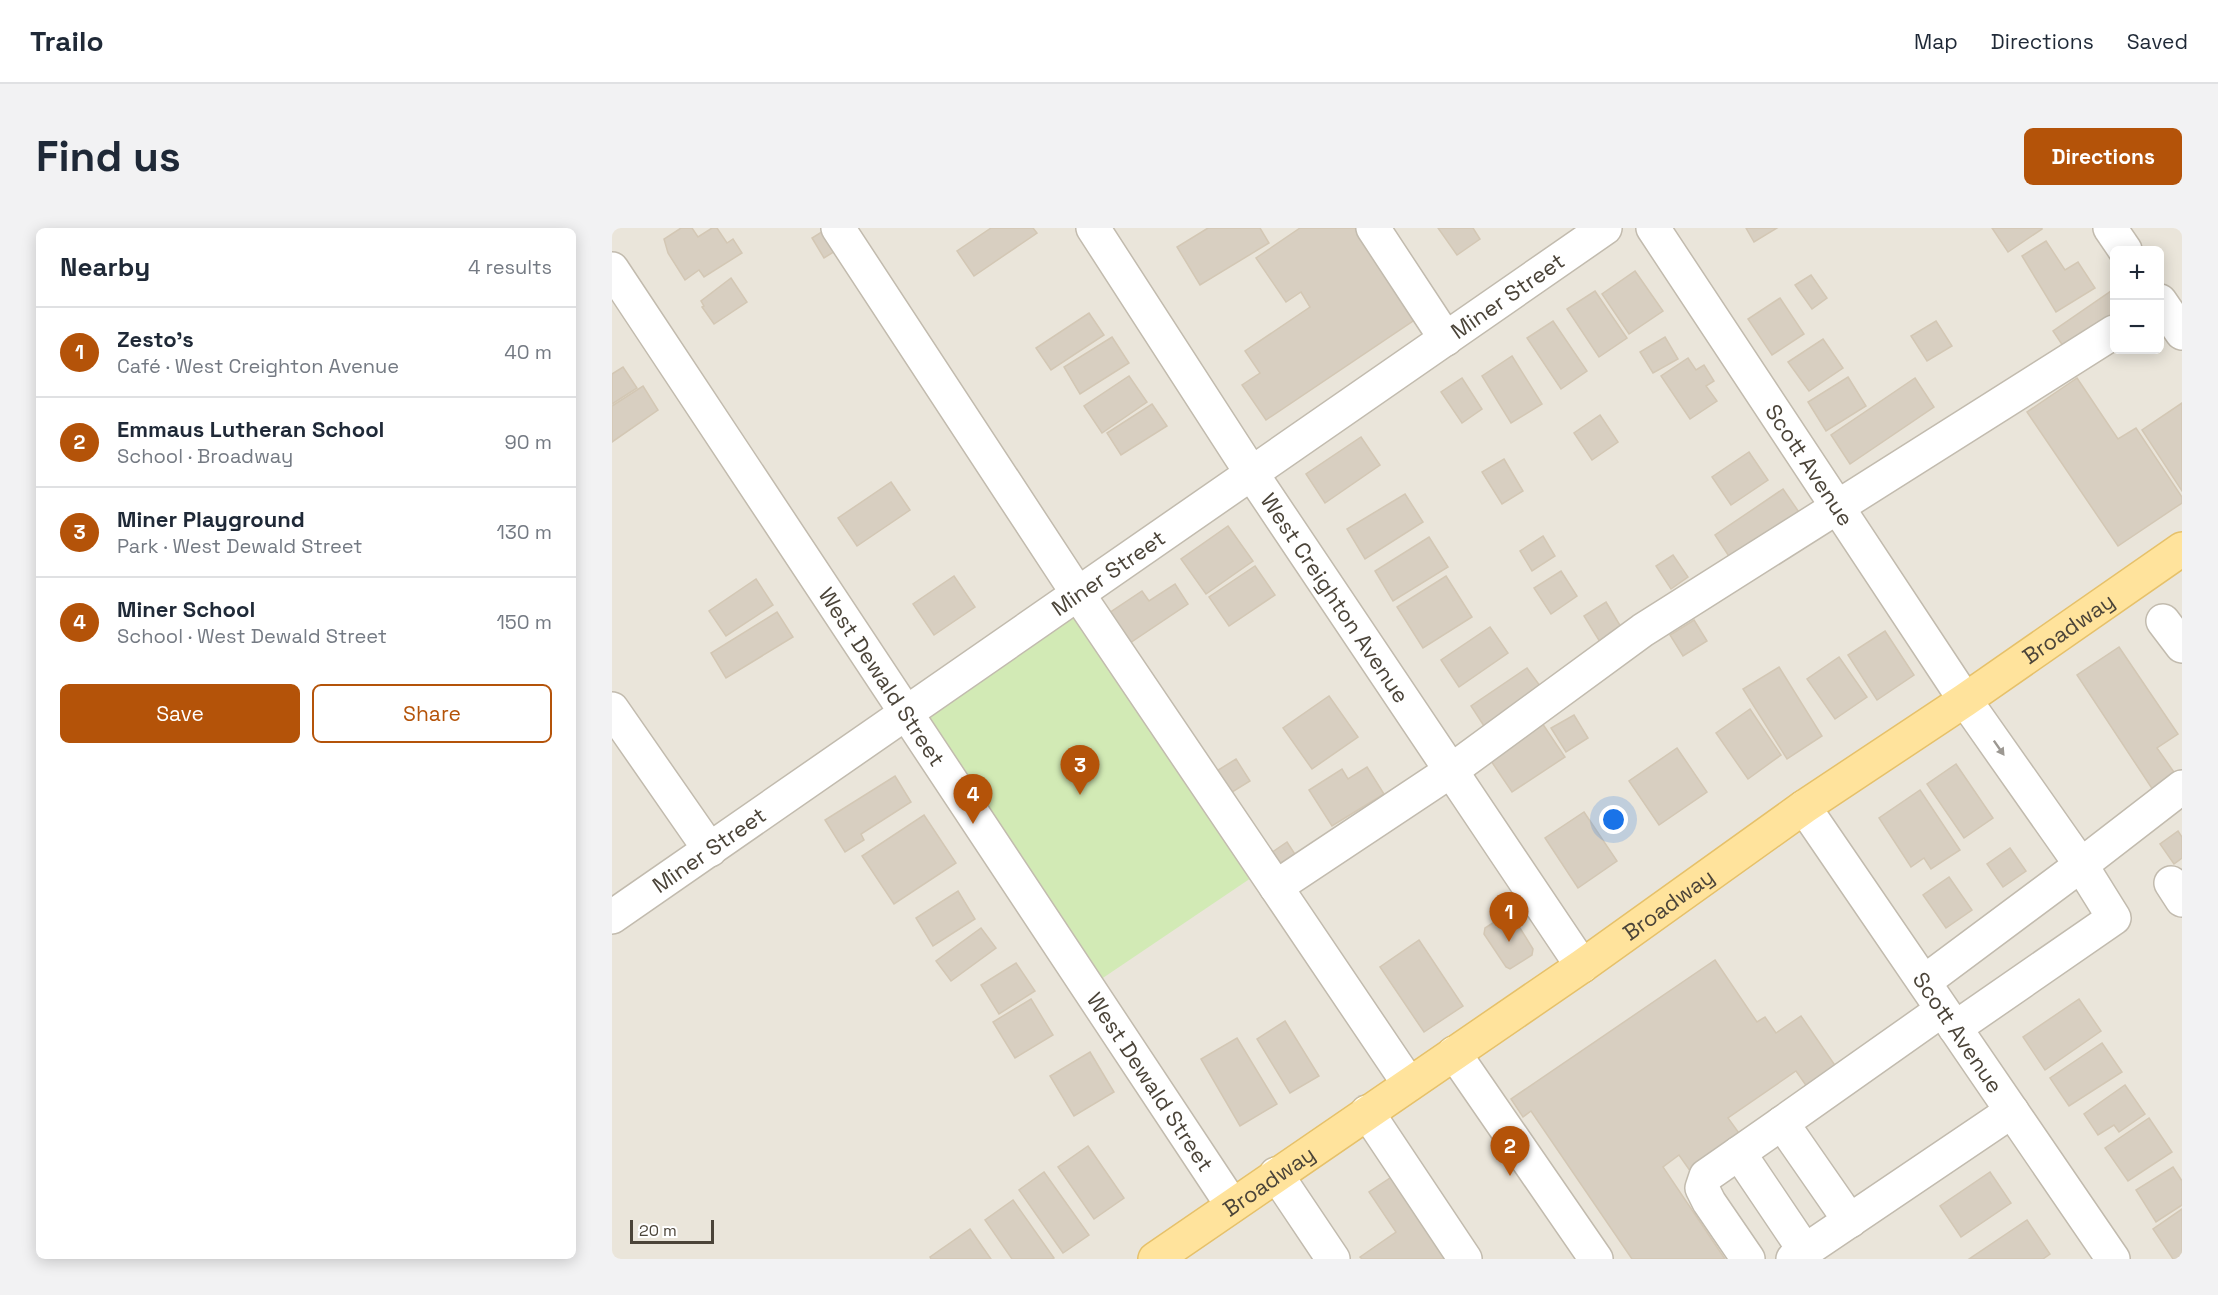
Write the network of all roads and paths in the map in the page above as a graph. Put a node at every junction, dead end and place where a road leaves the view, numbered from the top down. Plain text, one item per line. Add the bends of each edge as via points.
1 (838, 228) edge
2 (1093, 228) edge
3 (1373, 228) edge
4 (1605, 228) edge
5 (1653, 228) edge
6 (2110, 228) edge
7 (2122, 246) edge
8 (612, 269) edge
9 (2164, 308) edge
10 (2182, 333) edge
11 (2110, 335) edge
12 (1446, 339) junction
13 (1252, 474) junction
14 (1838, 508) junction
15 (2182, 549) edge
16 (1078, 594) junction
17 (1965, 700) junction
18 (612, 708) edge
19 (906, 713) junction
20 (1452, 770) junction
21 (2182, 787) edge
22 (1804, 807) junction
23 (710, 850) junction
24 (2082, 865) junction
25 (1276, 887) junction
26 (612, 917) edge
27 (1582, 966) junction
28 (1924, 982) junction
29 (1949, 1019) junction
30 (1454, 1053) junction
31 (1409, 1084) junction
32 (2012, 1111) junction
33 (1367, 1112) junction
34 (1782, 1123) junction
35 (1739, 1153) junction
36 (1276, 1174) junction
37 (1232, 1204) junction
38 (1850, 1221) junction
39 (1799, 1255) edge
40 (1155, 1259) edge
41 (1333, 1259) edge
42 (1465, 1259) edge
43 (1596, 1259) edge
44 (1748, 1259) edge
45 (2113, 1259) edge

1 - 16 street
2 - 13 street, West Creighton Avenue
3 - 12 street
4 - 12 street, Miner Street
5 - 14 street, Scott Avenue
6 - 7 street
8 - 19 street, West Dewald Street
9 - 10 street
11 - 14 street
12 - 13 street, Miner Street
13 - 16 street, Miner Street
13 - 20 street, West Creighton Avenue
14 - 17 street, Scott Avenue
14 - 20 street via 1643,630
15 - 17 main road, Broadway
16 - 19 street, Miner Street
16 - 25 street
17 - 22 main road, Broadway
17 -> 24 street, Scott Avenue
18 - 23 street
19 - 23 street, Miner Street
19 - 37 street, West Dewald Street
20 - 25 street
20 - 27 street, West Creighton Avenue
21 - 24 street
22 - 27 main road, Broadway
22 - 28 street, Scott Avenue
23 - 26 street, Miner Street
24 - 28 street
24 - 29 street, Scott Avenue via 2114,918
25 - 31 street
27 - 30 main road, Broadway
28 - 29 street, Scott Avenue
29 - 32 street, Scott Avenue
29 - 34 street
30 - 31 main road, Broadway
30 - 43 street
31 - 33 main road, Broadway
32 - 38 street
32 - 45 street, Scott Avenue
33 - 36 main road, Broadway
33 - 42 street
34 - 35 street
34 - 38 street
35 - 39 street
35 - 44 street via 1706,1176 1702,1188
36 - 37 main road, Broadway
36 - 41 street
37 - 40 main road, Broadway
38 - 39 street

